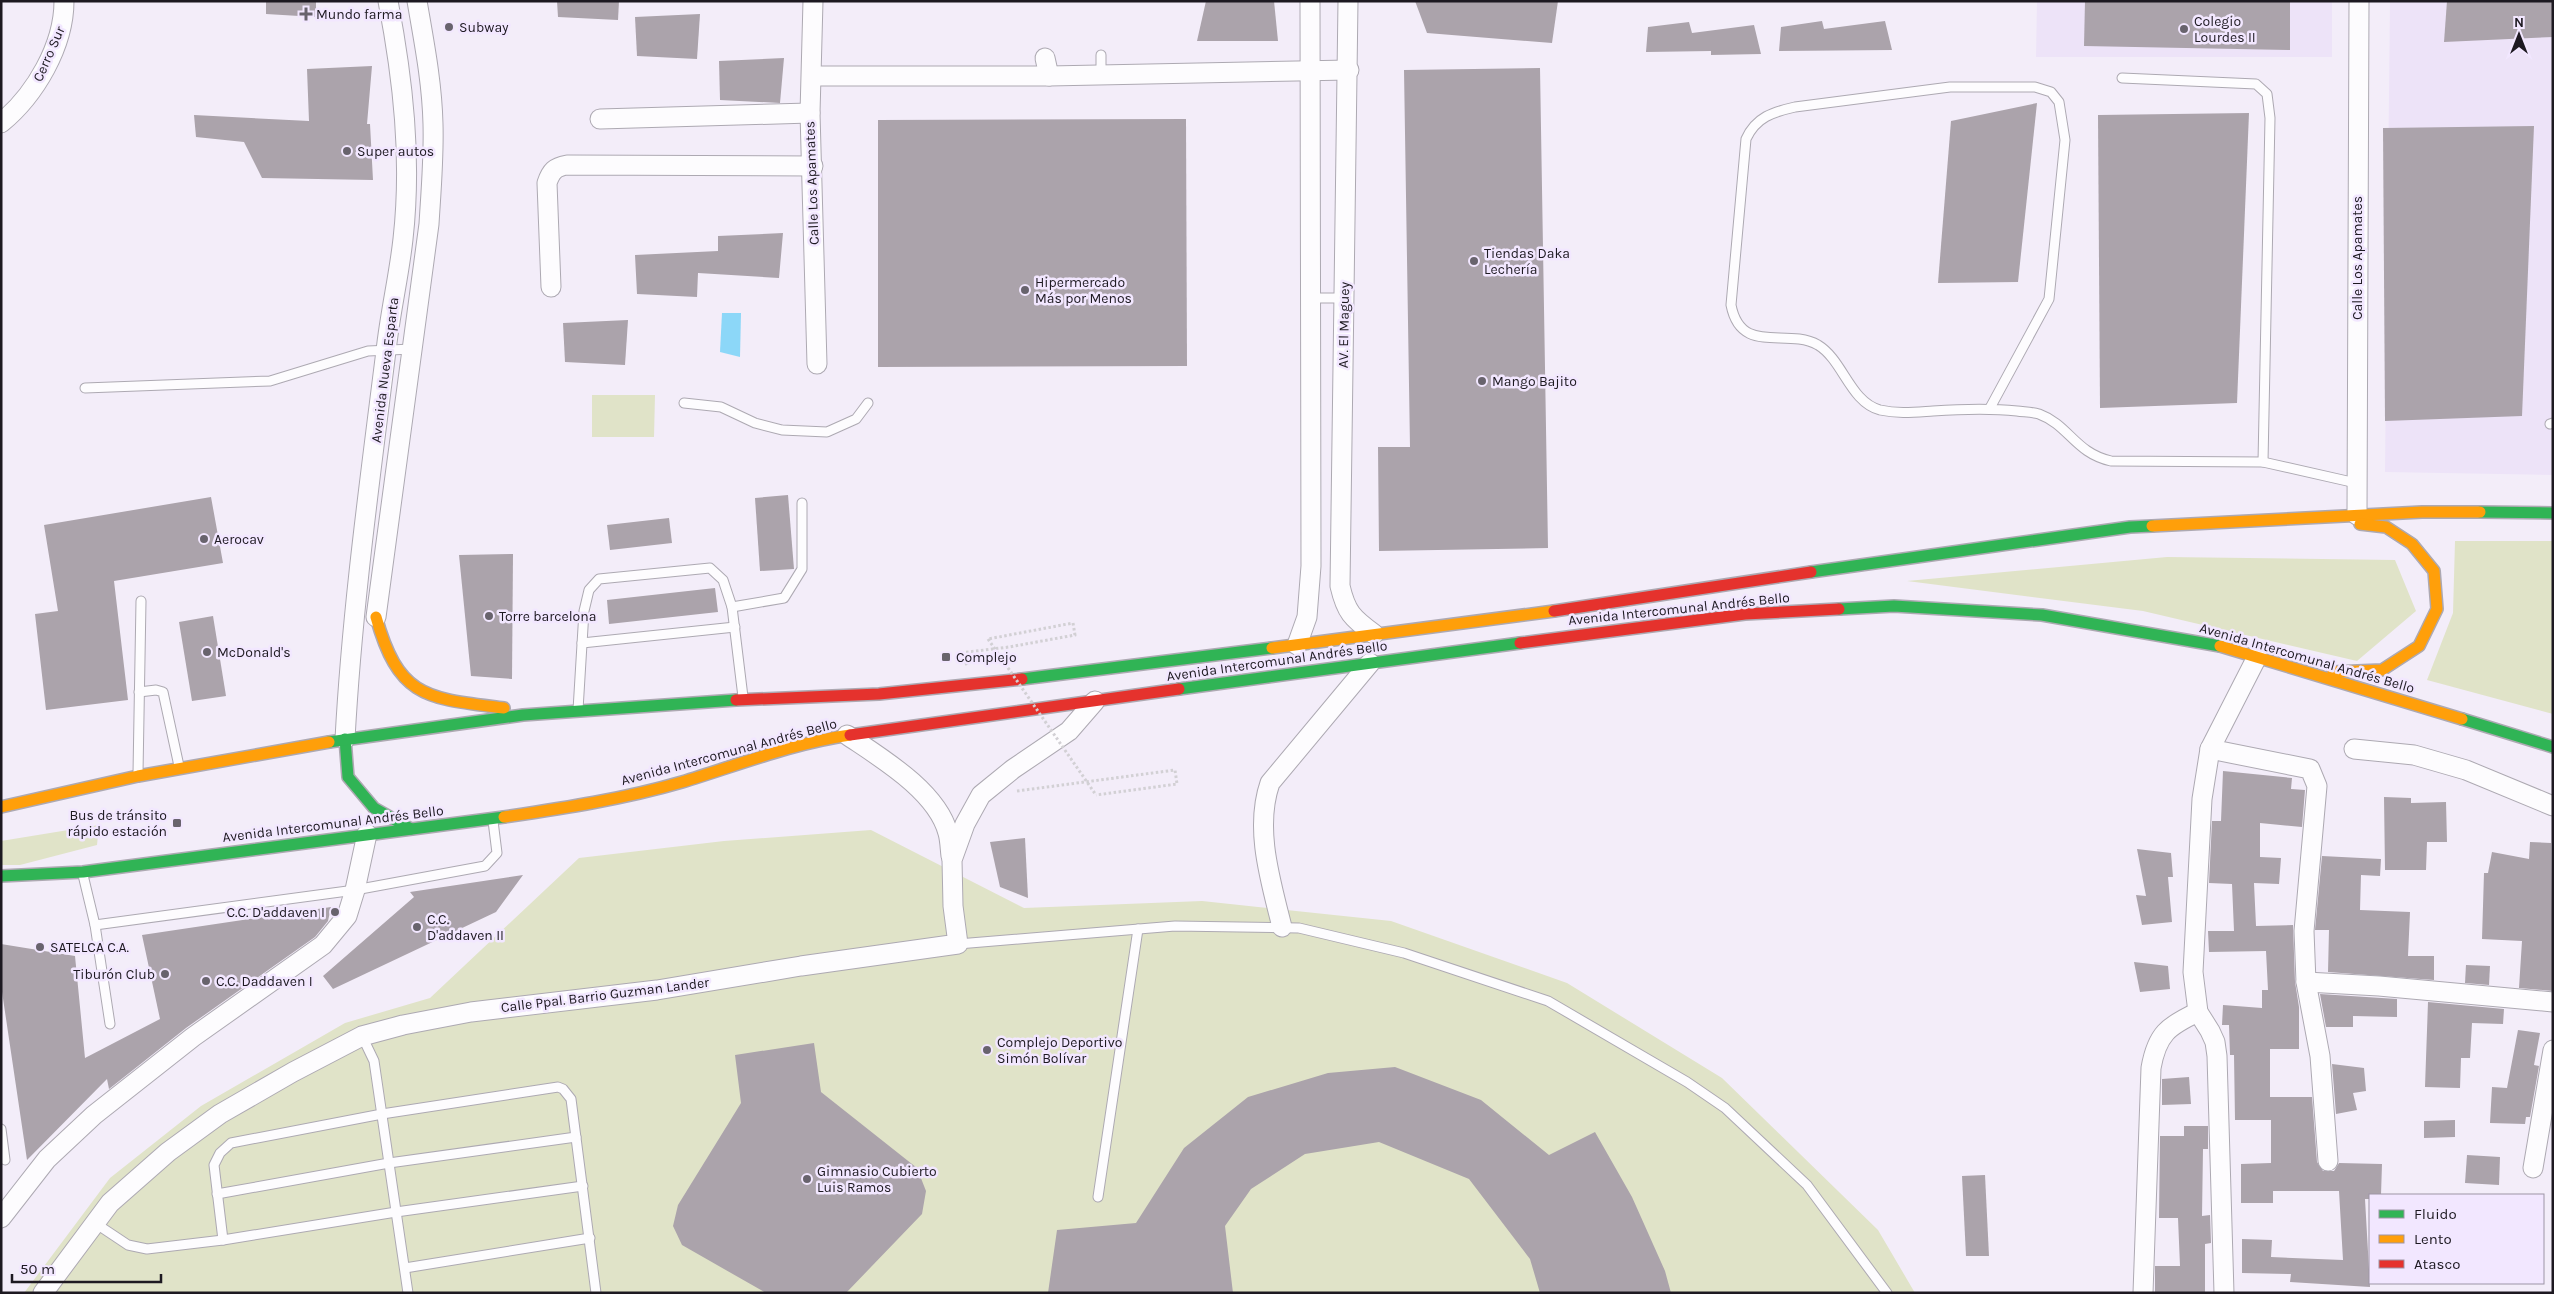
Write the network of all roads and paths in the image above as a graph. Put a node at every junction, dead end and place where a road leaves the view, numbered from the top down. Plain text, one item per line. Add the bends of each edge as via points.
1 (64, 1) edge
2 (388, 1) edge
3 (417, 1) edge
4 (813, 1) edge
5 (1310, 1) edge
6 (1348, 1) edge
7 (2359, 1) edge
8 (1102, 55) dead end
9 (1349, 70) junction
10 (1311, 71) junction
11 (1101, 75) junction
12 (812, 76) junction
13 (2122, 78) dead end
14 (810, 113) junction
15 (600, 119) dead end
16 (1, 123) edge
17 (813, 166) junction
18 (551, 287) dead end
19 (1311, 298) junction
20 (1345, 298) junction
21 (386, 349) junction
22 (412, 349) junction
23 (817, 364) dead end
24 (85, 388) dead end
25 (684, 403) dead end
26 (868, 403) dead end
27 (1990, 408) junction
28 (2263, 462) junction
29 (2356, 483) junction
30 (802, 502) dead end
31 (2553, 513) edge
32 (2357, 515) junction
33 (2305, 518) junction
34 (141, 601) dead end
35 (732, 607) junction
36 (366, 616) junction
37 (734, 627) junction
38 (1374, 634) junction
39 (582, 643) junction
40 (1297, 645) junction
41 (2256, 657) junction
42 (1370, 663) junction
43 (2305, 671) junction
44 (978, 685) junction
45 (140, 692) junction
46 (743, 700) junction
47 (1095, 701) junction
48 (578, 710) junction
49 (536, 713) junction
50 (848, 735) junction
51 (345, 739) junction
52 (2553, 747) edge
53 (2210, 749) junction
54 (2354, 749) dead end
55 (180, 768) junction
56 (138, 776) junction
57 (981, 795) junction
58 (2553, 806) edge
59 (1, 807) edge
60 (493, 819) junction
61 (410, 829) junction
62 (367, 834) junction
63 (952, 860) junction
64 (82, 872) junction
65 (1, 876) edge
66 (355, 890) junction
67 (95, 925) junction
68 (1282, 927) junction
69 (1138, 929) junction
70 (958, 944) junction
71 (2306, 982) junction
72 (2553, 1002) edge
73 (2198, 1012) junction
74 (110, 1024) dead end
75 (362, 1036) junction
76 (2553, 1050) edge
77 (382, 1114) junction
78 (1, 1128) edge
79 (576, 1137) junction
80 (5, 1160) dead end
81 (2328, 1161) dead end
82 (389, 1163) junction
83 (2533, 1168) dead end
84 (583, 1186) junction
85 (217, 1194) junction
86 (1098, 1197) dead end
87 (396, 1212) junction
88 (1, 1218) edge
89 (95, 1223) junction
90 (590, 1238) junction
91 (223, 1240) junction
92 (405, 1268) junction
93 (43, 1293) edge
94 (408, 1293) edge
95 (596, 1293) edge
96 (1887, 1293) edge
97 (2142, 1293) edge
98 (2224, 1293) edge

1 - 16 street, Cerro Sur via 64,19 50,59 33,90
2 - 21 street, Avenida Nueva Esparta via 404,100 407,147 404,238
3 - 22 street, Avenida Nueva Esparta via 428,65 433,161
4 - 12 street, Calle Los Apamates
5 - 10 street
6 - 9 street, AV. El Maguey
7 - 29 street, Calle Los Apamates
8 - 11 lane
9 - 10 street
9 - 20 street, AV. El Maguey
10 - 11 street
10 - 19 street
11 - 12 street via 1047,67
12 - 14 street, Calle Los Apamates
13 - 28 lane via 2256,84 2267,94 2270,118
14 - 15 street
14 - 17 street, Calle Los Apamates
17 - 18 street via 567,164 556,167 547,183
17 - 23 street, Calle Los Apamates
19 - 20 lane
19 - 40 street via 1311,566 1307,617
20 - 38 street, AV. El Maguey via 1340,586 1344,604 1352,618
21 - 22 lane
21 - 24 lane via 368,350 270,381
21 - 36 street, Avenida Nueva Esparta
22 - 36 street, Avenida Nueva Esparta
25 - 26 lane via 722,407 755,423 782,430 826,432 856,419
27 - 27 lane via 1898,413 1878,409 1853,388 1818,345 1803,339 1749,334 1740,328 1731,305 1746,139 1751,127 1760,119 1795,107 1950,87 2035,87 2051,92 2059,102 2065,140 2049,299
27 - 28 lane via 2038,414 2052,420 2095,457 2111,461
28 - 29 lane
29 - 32 street, Calle Los Apamates
30 - 35 lane via 802,569 793,586 784,598
31 - 32 main road, Avenida Intercomunal Andrés Bello
32 - 33 main road, Avenida Intercomunal Andrés Bello
33 - 38 main road, Avenida Intercomunal Andrés Bello via 2130,527 1868,563 1675,595
33 - 43 main road via 2386,527 2412,544 2434,571 2437,609 2419,646 2382,670 2346,673
34 - 45 lane
35 - 37 lane
35 - 39 lane via 723,580 710,568 599,579 589,590
36 - 49 main road via 407,684 436,699
36 - 51 street, Avenida Nueva Esparta via 348,690
37 - 39 lane
37 - 46 lane
38 - 40 main road, Avenida Intercomunal Andrés Bello
39 - 48 lane
40 - 44 main road, Avenida Intercomunal Andrés Bello
41 - 42 main road, Avenida Intercomunal Andrés Bello via 2217,645 2042,615 1894,606 1745,614
41 - 43 main road, Avenida Intercomunal Andrés Bello
41 - 53 street
42 - 47 main road, Avenida Intercomunal Andrés Bello
42 - 68 street via 1270,783 1264,802 1264,824 1270,880
43 - 52 main road, Avenida Intercomunal Andrés Bello
44 - 46 main road, Avenida Intercomunal Andrés Bello via 879,694
44 - 57 path, bridge via 960,652 1008,647 1075,635 1073,623 988,639 1096,795 1177,784 1175,770 1099,780
45 - 55 lane via 163,692
45 - 56 lane
46 - 48 main road, Avenida Intercomunal Andrés Bello
47 - 50 main road, Avenida Intercomunal Andrés Bello
47 - 57 street via 1069,732 1013,768
48 - 49 main road, Avenida Intercomunal Andrés Bello
49 - 51 main road, Avenida Intercomunal Andrés Bello
50 - 60 main road, Avenida Intercomunal Andrés Bello via 605,802
50 - 63 street via 897,768 934,806 948,832
51 - 55 main road, Avenida Intercomunal Andrés Bello
51 - 61 main road via 348,777 374,808
53 - 71 street via 2310,770 2316,777 2304,931
53 - 73 street via 2202,799 2193,972
54 - 58 street via 2414,755 2466,770
55 - 56 main road, Avenida Intercomunal Andrés Bello
56 - 59 main road, Avenida Intercomunal Andrés Bello
57 - 63 street via 965,824
60 - 61 main road, Avenida Intercomunal Andrés Bello
60 - 66 lane via 497,853 485,866
61 - 62 main road, Avenida Intercomunal Andrés Bello
62 - 64 main road, Avenida Intercomunal Andrés Bello
62 - 66 street
63 - 70 street
64 - 65 main road, Avenida Intercomunal Andrés Bello
64 - 67 lane
66 - 67 lane
66 - 88 street via 347,916 323,945 192,1037 94,1115 46,1159
67 - 74 lane
68 - 69 lane
68 - 96 lane via 1332,935 1404,953 1548,1001 1687,1082 1725,1108 1807,1185
69 - 70 lane
69 - 86 lane
70 - 75 street, Calle Ppal. Barrio Guzman Lander via 657,990 471,1012 403,1024
71 - 72 street
71 - 81 street via 2320,1056
73 - 97 street via 2175,1023 2157,1042 2150,1068
73 - 98 street via 2213,1036 2217,1056
75 - 77 lane via 374,1061
75 - 89 street, Calle Ppal. Barrio Guzman Lander via 220,1114 168,1152 110,1203
76 - 83 street
77 - 79 lane via 558,1087 571,1099
77 - 82 lane
77 - 85 lane via 232,1143 220,1153 214,1165
78 - 80 lane
79 - 82 lane
79 - 84 lane
82 - 85 lane
82 - 87 lane
84 - 87 lane
84 - 90 lane
85 - 91 lane
87 - 91 lane
87 - 92 lane
89 - 91 lane via 128,1245 147,1249
89 - 93 street, Calle Ppal. Barrio Guzman Lander
90 - 92 lane
90 - 95 lane
92 - 94 lane

